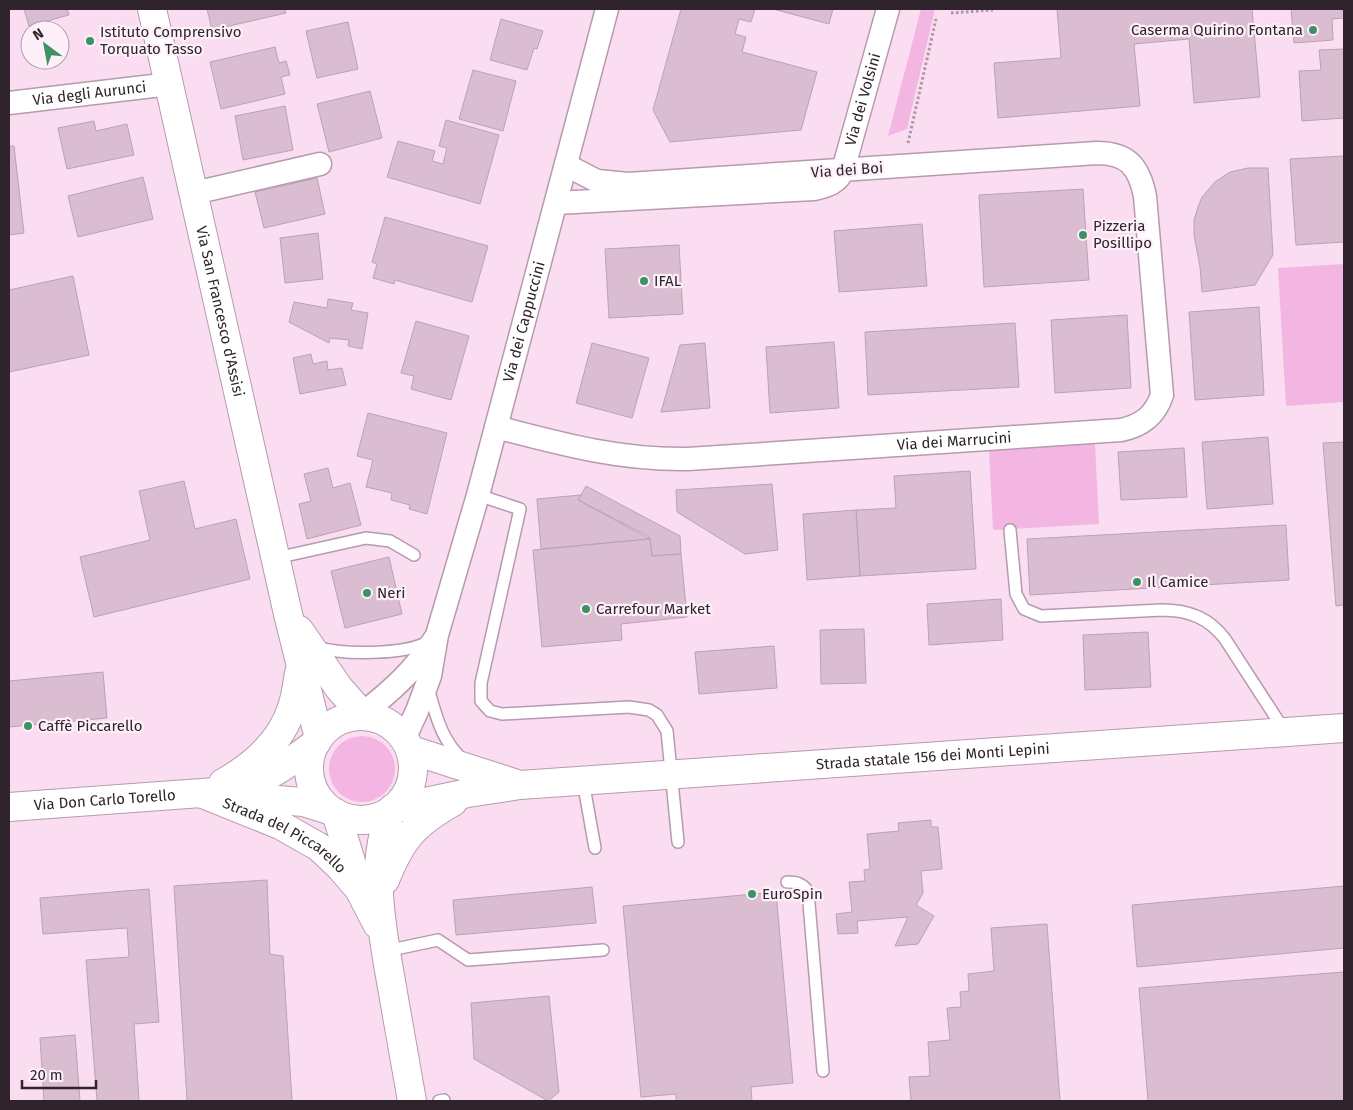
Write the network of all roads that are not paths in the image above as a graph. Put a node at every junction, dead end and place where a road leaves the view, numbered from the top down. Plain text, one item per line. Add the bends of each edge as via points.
1 (152, 9) edge
2 (608, 9) edge
3 (888, 9) edge
4 (170, 84) junction
5 (9, 102) edge
6 (1130, 162) joint
7 (320, 164) dead end
8 (566, 165) junction
9 (836, 177) junction
10 (194, 193) junction
11 (556, 203) junction
12 (496, 427) junction
13 (478, 495) junction
14 (1010, 530) dead end
15 (414, 555) dead end
16 (276, 558) junction
17 (437, 635) junction
18 (305, 652) junction
19 (427, 685) junction
20 (362, 714) junction
21 (1344, 728) edge
22 (1285, 732) junction
23 (318, 740) junction
24 (408, 745) junction
25 (671, 775) junction
26 (583, 781) junction
27 (474, 782) junction
28 (202, 794) junction
29 (9, 807) edge
30 (392, 809) junction
31 (334, 812) junction
32 (678, 842) dead end
33 (594, 848) dead end
34 (787, 882) dead end
35 (370, 891) junction
36 (384, 944) junction
37 (603, 950) dead end
38 (824, 1071) dead end
39 (412, 1101) edge

1 - 4 main road, Via San Francesco d'Assisi
2 - 8 street, Via dei Cappuccini
3 - 9 street, Via dei Volsini
4 - 5 street, Via degli Aurunci
4 - 10 main road, Via San Francesco d'Assisi
6 - 9 street, Via dei Boi via 1114,154 1097,153 902,166
6 - 12 street, Via dei Marrucini via 1140,176 1145,196 1162,386 1155,411 1136,426 1120,430 670,459 635,458 594,451
7 - 10 street
8 - 9 street, Via dei Boi via 597,181 616,184
8 - 11 street, Via dei Cappuccini
9 - 11 street, Via dei Boi via 814,189
10 - 16 main road, Via San Francesco d'Assisi
11 - 12 street, Via dei Cappuccini
12 - 13 street, Via dei Cappuccini
13 - 17 street, Via dei Cappuccini
13 - 25 lane via 520,509 481,684 481,702 490,711 502,714 629,707 649,710 657,715 667,731
14 - 22 lane via 1016,594 1024,609 1041,616 1162,610 1198,616 1225,639
15 - 16 lane via 390,541 366,538
16 - 18 main road, Via San Francesco d'Assisi via 288,614
17 - 18 lane via 419,647 400,650
17 - 19 street, Via dei Cappuccini
17 - 20 street, Via dei Cappuccini via 408,674
18 - 20 main road, Via San Francesco d'Assisi
18 - 23 main road, Via San Francesco d'Assisi
18 - 28 main road, Via San Francesco d'Assisi via 292,709 279,734 247,768
19 - 24 street, Via dei Cappuccini
19 - 27 lane via 448,744 467,763
20 - 23 main road via 337,722
20 - 24 main road, Strada statale 156 dei Monti Lepini via 394,728
21 - 22 main road, Strada statale 156 dei Monti Lepini
22 - 25 main road, Strada statale 156 dei Monti Lepini
23 - 28 main road, Via Don Carlo Torello via 281,768 250,785
23 - 31 main road via 310,756 310,776 317,795
24 - 27 main road, Strada statale 156 dei Monti Lepini
24 - 30 main road, Strada statale 156 dei Monti Lepini via 413,766 410,786
25 - 26 main road, Strada statale 156 dei Monti Lepini
25 - 32 lane
26 - 27 main road, Strada statale 156 dei Monti Lepini via 520,785
26 - 33 lane
27 - 30 main road, Strada statale 156 dei Monti Lepini
27 - 35 main road, Strada del Piccarello via 409,834
28 - 29 main road, Via Don Carlo Torello
28 - 31 main road, Via Don Carlo Torello via 303,802
28 - 35 main road, Strada del Piccarello via 305,838
30 - 31 main road, Strada statale 156 dei Monti Lepini via 374,818 357,820
30 - 35 main road, Strada del Piccarello via 383,832
31 - 35 main road, Strada del Piccarello
34 - 38 lane via 798,882 808,891
35 - 36 main road, Strada del Piccarello
36 - 37 lane via 438,940 468,960
36 - 39 main road, Strada del Piccarello

